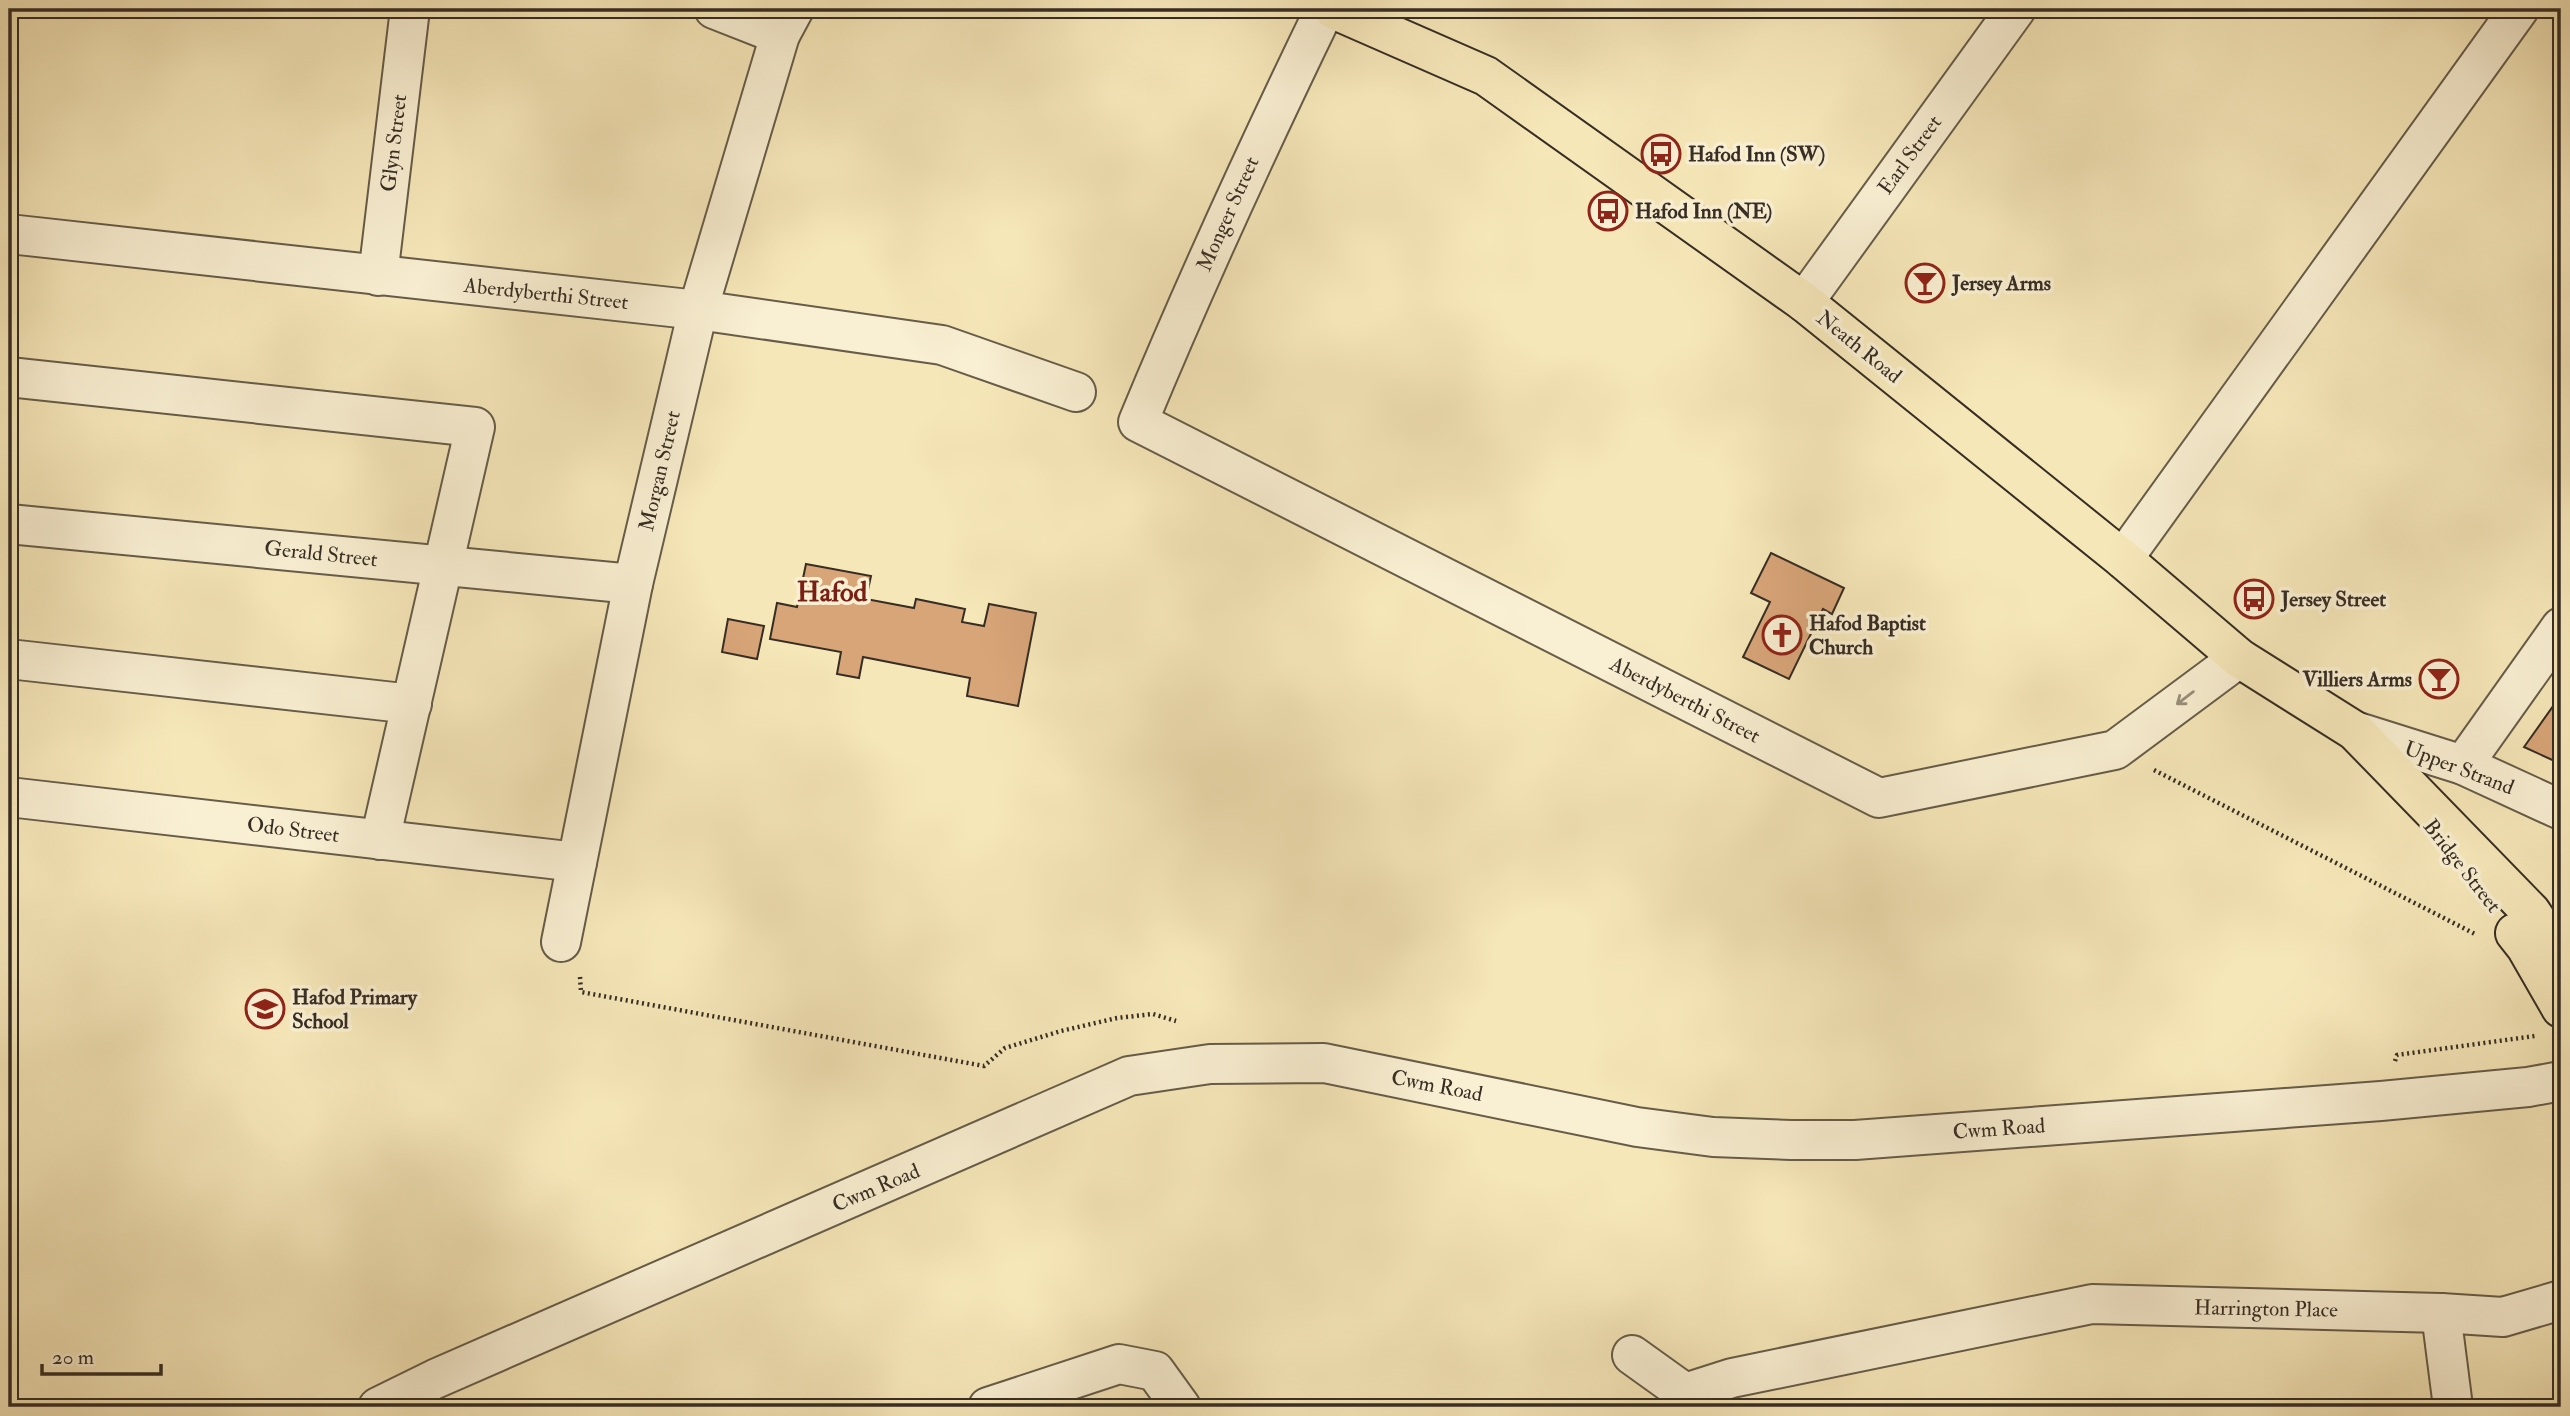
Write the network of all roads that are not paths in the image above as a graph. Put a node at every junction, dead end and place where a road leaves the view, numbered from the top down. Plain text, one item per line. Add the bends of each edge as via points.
1 (410, 9) edge
2 (714, 9) edge
3 (1325, 9) edge
4 (1333, 9) edge
5 (2016, 9) edge
6 (2519, 9) edge
7 (787, 22) edge
8 (9, 234) edge
9 (378, 276) junction
10 (1804, 302) junction
11 (698, 310) junction
12 (9, 377) edge
13 (1076, 392) dead end
14 (1138, 422) joint
15 (9, 524) edge
16 (2123, 559) junction
17 (444, 566) junction
18 (633, 584) junction
19 (2561, 627) edge
20 (2239, 658) junction
21 (9, 659) edge
22 (412, 704) junction
23 (2356, 731) junction
24 (2463, 765) junction
25 (9, 797) edge
26 (2561, 810) edge
27 (380, 840) junction
28 (577, 862) junction
29 (2539, 945) edge
30 (571, 954) road end
31 (2553, 1018) edge
32 (2561, 1081) edge
33 (2561, 1300) edge
34 (2441, 1313) junction
35 (1632, 1355) dead end
36 (1698, 1400) edge
37 (378, 1407) edge
38 (988, 1407) edge
39 (1181, 1407) edge
40 (2453, 1407) edge

1 - 9 street, Glyn Street
2 - 7 street
3 - 14 street, Monger Street via 1242,181
4 - 10 main road, Neath Road via 1486,76
5 - 10 street, Earl Street
6 - 16 street
7 - 11 street, Morgan Street
8 - 9 street, Aberdyberthi Street
9 - 11 street, Aberdyberthi Street
10 - 16 main road, Neath Road
11 - 13 street, Aberdyberthi Street via 942,345
11 - 18 street, Morgan Street
12 - 17 street via 475,427
20 -> 14 street, Aberdyberthi Street via 2115,750 1879,799
15 - 17 street, Gerald Street
16 - 20 main road, Neath Road
17 - 18 street, Gerald Street
17 - 22 street
18 - 28 street, Morgan Street
19 - 24 street
20 - 23 main road, Neath Road
21 - 22 street
22 - 27 street
23 - 24 street, Upper Strand
23 - 29 main road, Neath Road
24 - 26 street, Upper Strand
25 - 27 street, Odo Street
27 - 28 street, Odo Street
28 - 30 street, Morgan Street
29 - 31 main road
32 - 37 street, Cwm Road via 2381,1101 1855,1140 1791,1140 1713,1137 1637,1127 1324,1063 1210,1064 1129,1076
33 - 34 street, Harrington Place via 2503,1317
34 - 36 street, Harrington Place via 2092,1304 1731,1378
34 - 40 street
35 - 36 street
38 - 39 street via 1119,1364 1155,1371

